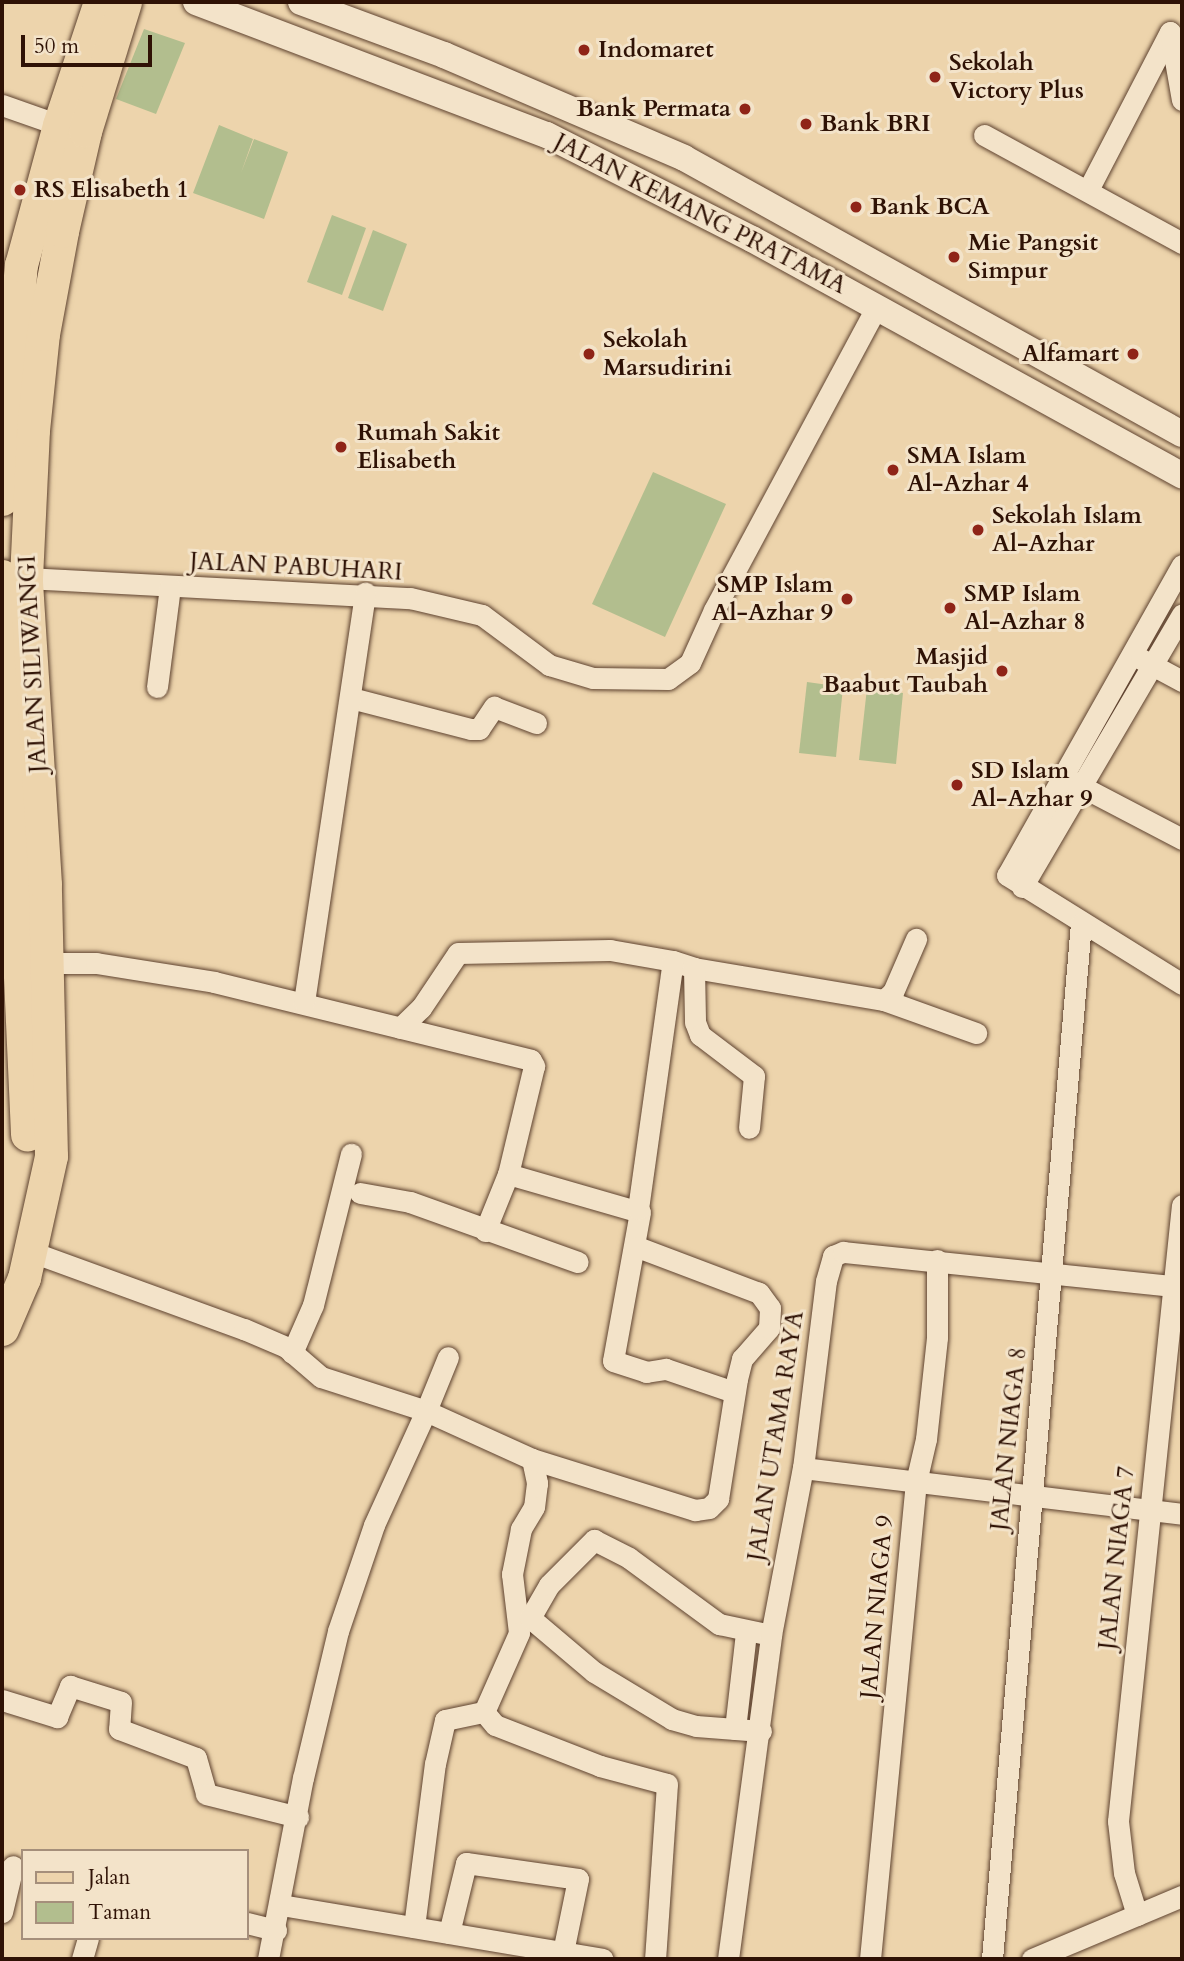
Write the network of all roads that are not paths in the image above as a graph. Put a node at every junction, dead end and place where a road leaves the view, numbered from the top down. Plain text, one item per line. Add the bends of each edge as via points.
1 (100, 2) edge
2 (125, 2) edge
3 (196, 2) edge
4 (306, 4) edge
5 (1176, 27) edge
6 (297, 40) junction
7 (444, 55) junction
8 (430, 91) junction
9 (1182, 100) edge
10 (2, 105) edge
11 (59, 125) junction
12 (984, 135) dead end
13 (684, 158) junction
14 (1088, 190) junction
15 (667, 194) junction
16 (771, 205) junction
17 (752, 239) junction
18 (1182, 243) edge
19 (877, 306) junction
20 (19, 330) edge
21 (1182, 434) edge
22 (1182, 475) edge
23 (2, 499) edge
24 (1182, 565) edge
25 (170, 587) junction
26 (366, 593) junction
27 (12, 596) edge
28 (1182, 614) edge
29 (1132, 654) junction
30 (1154, 665) junction
31 (1182, 681) edge
32 (157, 688) dead end
33 (351, 698) junction
34 (536, 723) dead end
35 (1063, 775) junction
36 (1082, 788) junction
37 (1182, 839) edge
38 (10, 878) edge
39 (1022, 887) junction
40 (1081, 924) junction
41 (916, 939) dead end
42 (673, 961) junction
43 (47, 964) junction
44 (694, 968) junction
45 (1182, 984) edge
46 (884, 1000) junction
47 (304, 1002) junction
48 (400, 1028) junction
49 (976, 1033) dead end
50 (749, 1128) dead end
51 (351, 1154) dead end
52 (508, 1174) junction
53 (360, 1193) dead end
54 (1182, 1205) edge
55 (638, 1209) junction
56 (485, 1231) junction
57 (637, 1247) junction
58 (32, 1252) junction
59 (937, 1260) junction
60 (578, 1262) dead end
61 (2, 1272) edge
62 (1052, 1272) junction
63 (1177, 1286) edge
64 (2, 1329) edge
65 (292, 1353) junction
66 (448, 1357) dead end
67 (734, 1392) junction
68 (426, 1411) junction
69 (533, 1459) junction
70 (803, 1468) junction
71 (916, 1482) junction
72 (1029, 1496) junction
73 (1147, 1510) junction
74 (1182, 1514) edge
75 (746, 1633) junction
76 (771, 1634) junction
77 (2, 1700) edge
78 (484, 1712) junction
79 (735, 1729) junction
80 (761, 1731) junction
81 (298, 1817) junction
82 (12, 1866) edge
83 (1182, 1896) edge
84 (281, 1905) junction
85 (2, 1912) edge
86 (1138, 1914) junction
87 (248, 1923) edge
88 (414, 1927) junction
89 (276, 1930) junction
90 (449, 1934) junction
91 (87, 1940) edge
92 (563, 1952) junction
93 (82, 1959) edge
94 (268, 1959) edge
95 (602, 1959) edge
96 (655, 1959) edge
97 (728, 1959) edge
98 (870, 1959) edge
99 (992, 1959) edge
100 (1032, 1959) edge

1 - 11 main road, JALAN SILIWANGI
2 - 20 main road, JALAN SILIWANGI
3 - 6 street, JALAN KEMANG PRATAMA
4 - 6 street
4 - 7 street, JALAN KEMANG PRATAMA
5 - 9 street
5 - 14 street
6 - 8 street, JALAN KEMANG PRATAMA
7 - 8 street
7 - 13 street, JALAN KEMANG PRATAMA
8 - 15 street, JALAN KEMANG PRATAMA via 547,135
10 - 11 street
11 - 20 main road, JALAN SILIWANGI via 21,265
12 - 14 street
13 - 15 street
13 - 16 street, JALAN KEMANG PRATAMA
14 - 18 street
15 - 17 street, JALAN KEMANG PRATAMA
16 - 17 street
16 - 21 street, JALAN KEMANG PRATAMA
17 - 19 street, JALAN KEMANG PRATAMA
19 - 22 street, JALAN KEMANG PRATAMA
19 - 26 street, JALAN PABUHARI via 682,672 668,679 641,681 593,678 549,665 482,615
20 - 23 main road, JALAN SILIWANGI
20 - 27 main road, JALAN SILIWANGI
24 - 29 street
25 - 26 street, JALAN PABUHARI
25 - 27 street, JALAN PABUHARI
25 - 32 street
26 - 33 street
27 - 38 main road, JALAN SILIWANGI
27 - 43 main road, JALAN SILIWANGI
28 - 30 street
29 - 30 street
29 - 35 street
30 - 31 street
30 - 36 street
33 - 34 street via 471,729 479,729 494,707
33 - 47 street
35 - 36 street
35 - 39 street via 1007,875
36 - 37 street
36 - 39 street
38 - 61 main road, JALAN SILIWANGI via 28,1157 18,1231
39 - 40 street
40 - 45 street
40 - 62 street, JALAN NIAGA 8
41 - 46 street via 893,992
42 - 44 street
42 - 48 street via 610,950 458,953 421,1008
42 - 55 street
43 - 47 street via 145,969
43 - 58 main road, JALAN SILIWANGI via 51,1156
44 - 46 street
44 - 50 street via 697,1030 754,1076
46 - 49 street
47 - 48 street
48 - 52 street via 531,1060 534,1066
51 - 65 street via 313,1306
52 - 55 street
52 - 56 street
53 - 56 street via 410,1202
54 - 63 street, JALAN NIAGA 7
55 - 57 street
56 - 60 street
57 - 67 street via 613,1361 651,1373 666,1369
57 - 67 street via 764,1296 771,1308 769,1328 743,1359
58 - 64 main road, JALAN SILIWANGI
58 - 65 street via 244,1329
59 - 62 street
59 - 70 street, JALAN UTAMA RAYA via 843,1252 834,1256
59 - 71 street, JALAN NIAGA 9 via 937,1337 926,1438
62 - 63 street
62 - 72 street, JALAN NIAGA 8
63 - 73 street, JALAN NIAGA 7
65 - 68 street via 321,1377
66 - 68 street
67 - 69 street via 718,1499 709,1508 695,1510
68 - 69 street
68 - 81 street via 374,1525 346,1603
69 - 78 street via 534,1507 521,1529 512,1574 519,1633
70 - 71 street
70 - 76 street, JALAN UTAMA RAYA
71 - 72 street
71 - 98 street, JALAN NIAGA 9
72 - 73 street
72 - 99 street, JALAN NIAGA 8
73 - 74 street
73 - 86 street, JALAN NIAGA 7 via 1118,1821 1124,1874
75 - 76 street
75 - 79 street
75 - 79 street via 705,1615 629,1558 594,1540 549,1585 530,1618 594,1672 659,1712 696,1726
76 - 80 street, JALAN UTAMA RAYA
77 - 81 street via 57,1717 70,1686 121,1702 119,1729 196,1758 206,1794
78 - 88 street via 446,1720 435,1764
78 - 96 street via 495,1724 600,1766 667,1784
79 - 80 street
80 - 97 street, JALAN UTAMA RAYA
81 - 84 street
82 - 85 street
83 - 86 street
84 - 88 street
84 - 89 street
86 - 100 street
87 - 89 street
88 - 90 street
89 - 94 street
90 - 92 street
90 - 92 street via 466,1863 578,1879
91 - 93 street
92 - 95 street

